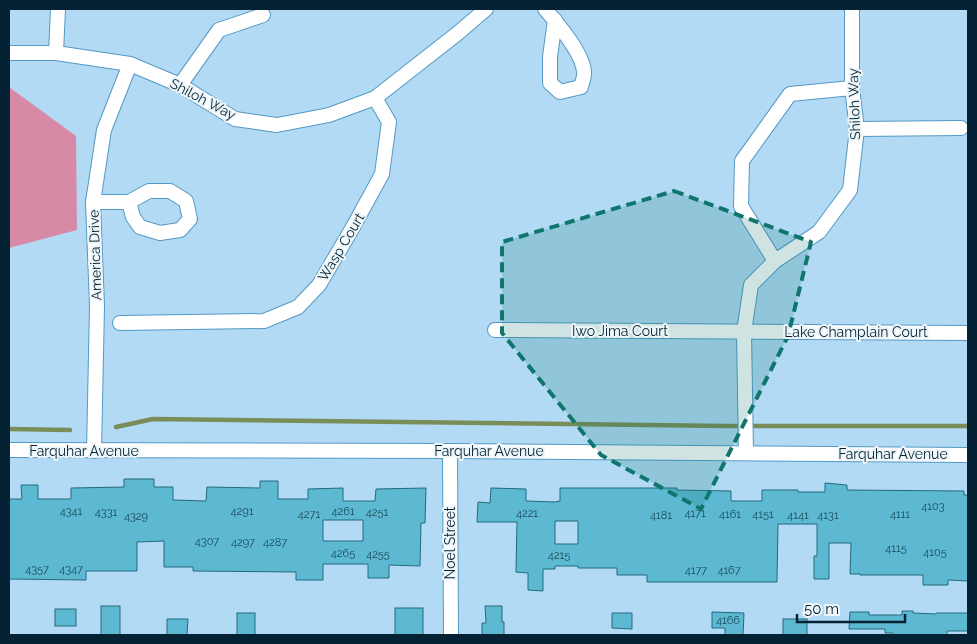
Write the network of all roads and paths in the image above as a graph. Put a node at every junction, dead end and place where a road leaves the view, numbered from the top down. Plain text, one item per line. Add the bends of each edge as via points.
1 (58, 9) edge
2 (486, 9) edge
3 (545, 9) edge
4 (852, 9) edge
5 (263, 15) dead end
6 (555, 20) junction
7 (9, 53) edge
8 (56, 53) junction
9 (130, 64) junction
10 (180, 85) junction
11 (852, 88) junction
12 (375, 98) junction
13 (961, 128) dead end
14 (857, 129) junction
15 (93, 202) junction
16 (129, 202) dead end
17 (775, 261) junction
18 (120, 322) dead end
19 (495, 330) dead end
20 (744, 332) junction
21 (968, 333) edge
22 (9, 450) edge
23 (94, 451) junction
24 (450, 451) junction
25 (746, 453) junction
26 (968, 455) edge
27 (451, 635) edge

1 - 8 street
2 - 12 street, Shiloh Way
3 - 6 street
4 - 11 street, Shiloh Way
5 - 10 street via 219,30
6 - 6 street via 578,52 584,72 581,87 560,92 550,82
7 - 8 street, Shiloh Way
8 - 9 street, Shiloh Way
9 - 10 street, Shiloh Way
9 - 15 street, America Drive via 104,130
10 - 12 street, Shiloh Way via 235,119 277,125 329,116
11 - 14 street, Shiloh Way
11 - 17 street via 790,94 742,161 741,206
12 - 18 street, Wasp Court via 389,122 382,174 319,285 298,307 264,321
13 - 14 street
14 - 17 street, Shiloh Way via 850,190 819,232
15 - 16 street
15 - 23 street, America Drive via 97,306
17 - 20 street, Shiloh Way via 751,285
19 - 20 street, Iwo Jima Court
20 - 21 street, Lake Champlain Court
20 - 25 street, Shiloh Way
22 - 23 street, Farquhar Avenue
23 - 24 street, Farquhar Avenue
24 - 25 street, Farquhar Avenue
24 - 27 street, Noel Street
25 - 26 street, Farquhar Avenue

